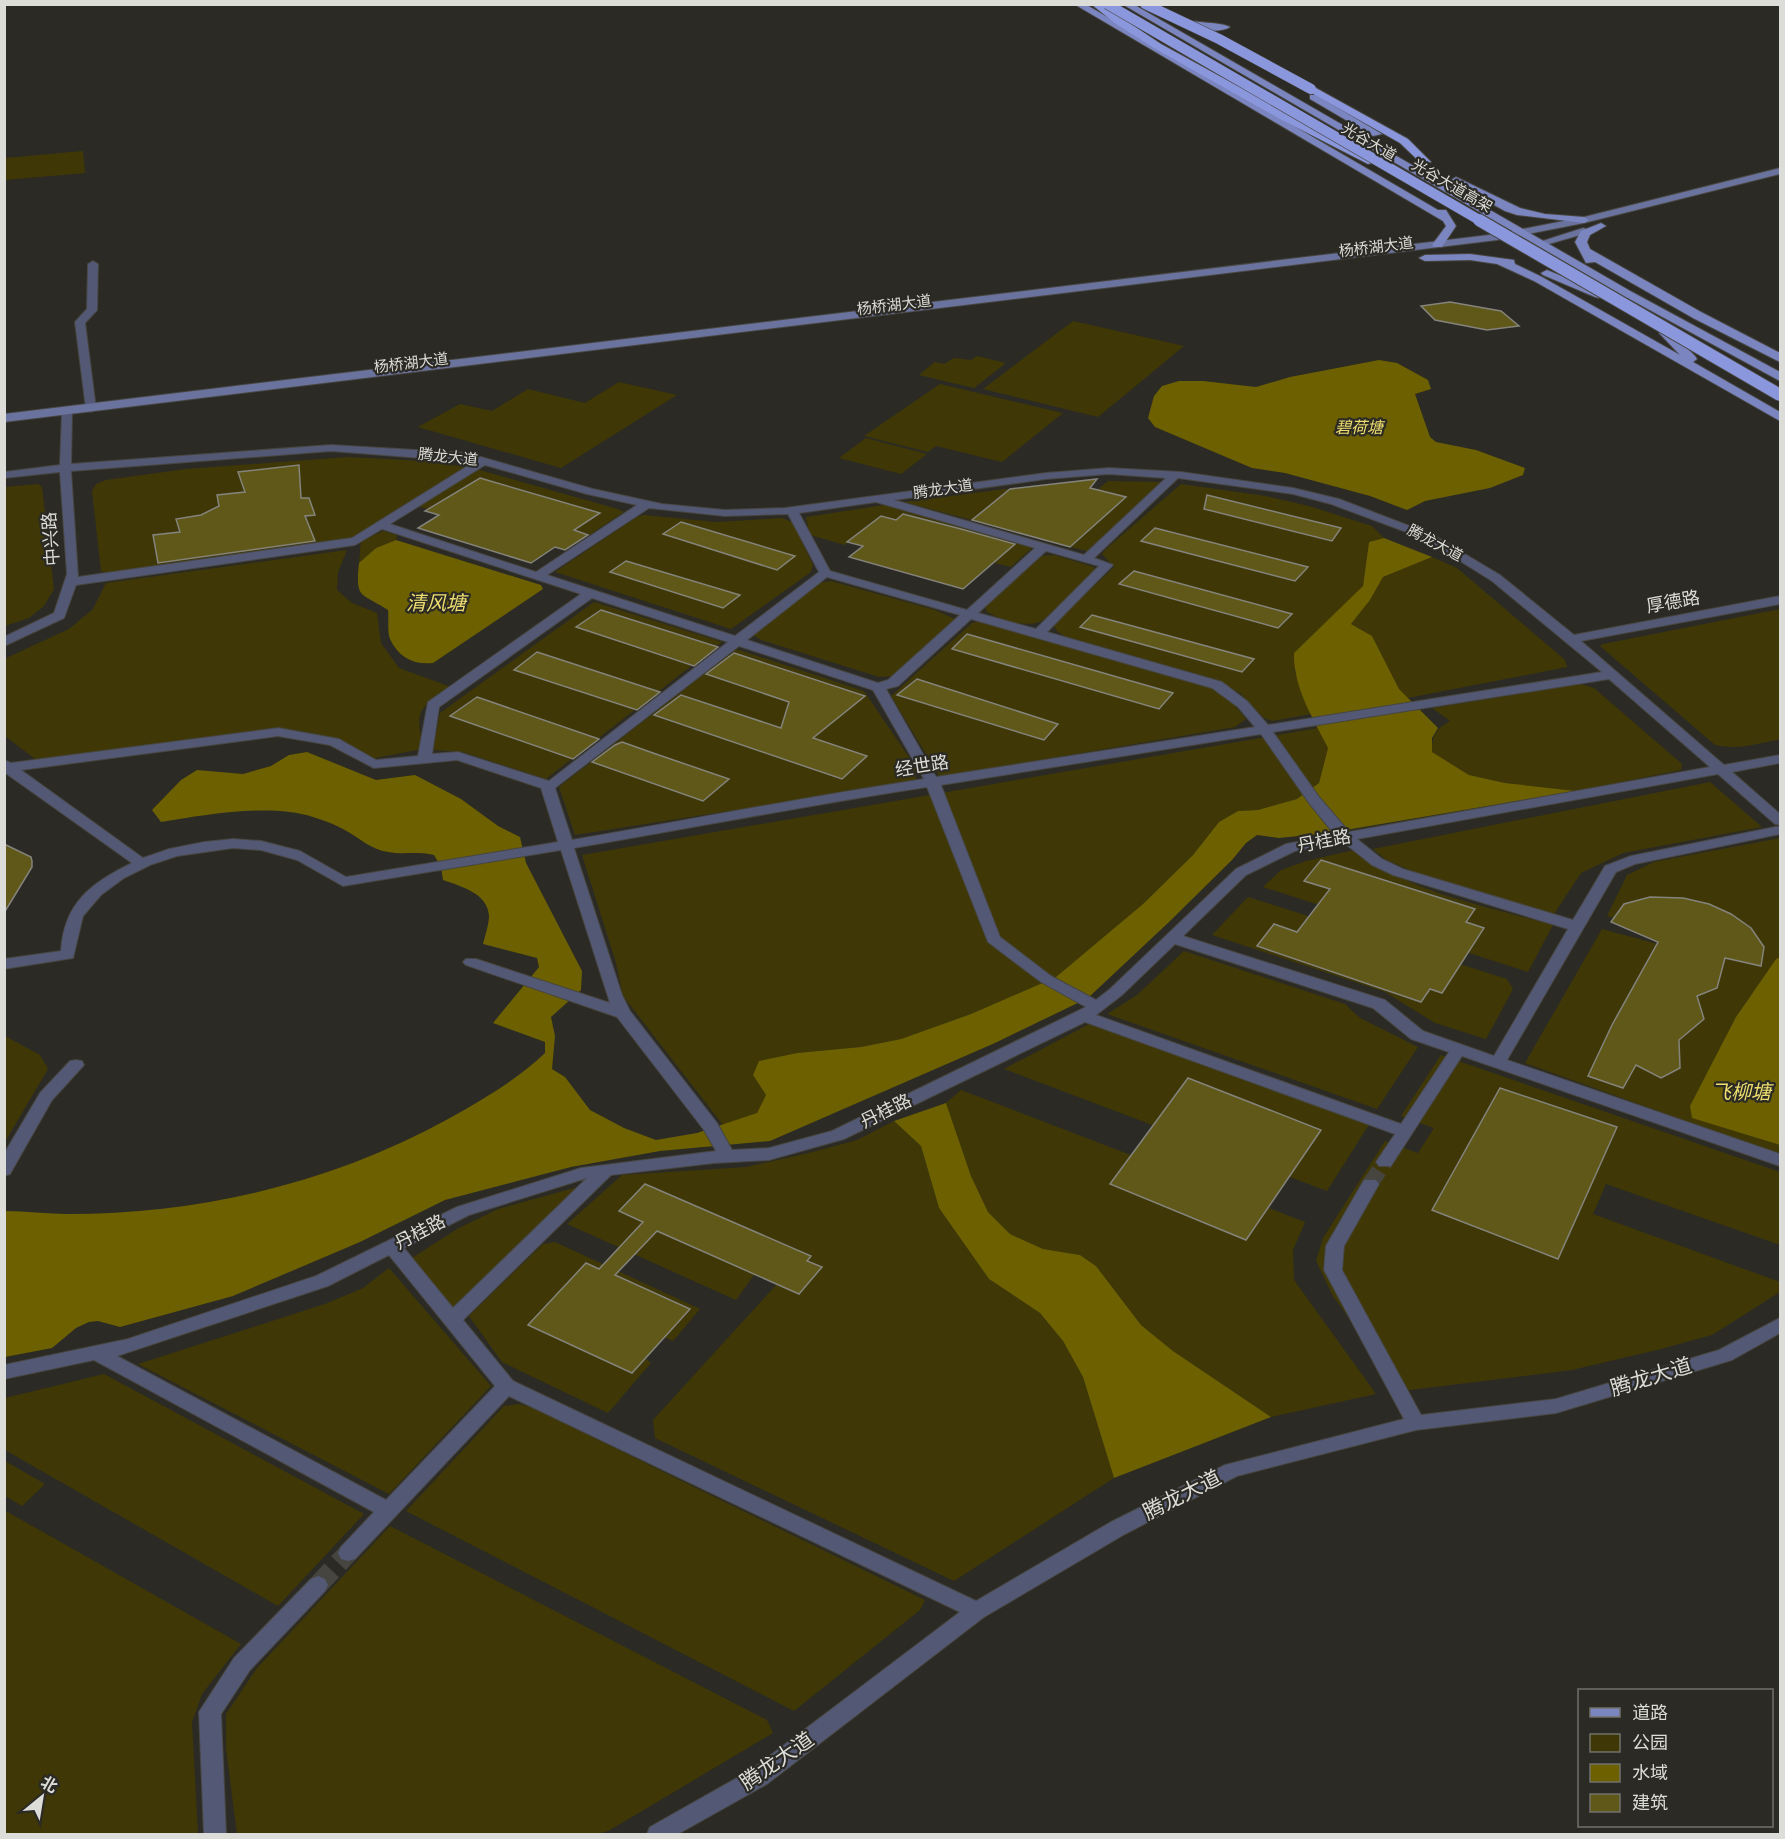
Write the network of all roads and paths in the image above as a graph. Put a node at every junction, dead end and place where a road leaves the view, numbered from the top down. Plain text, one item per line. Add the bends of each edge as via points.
1 (1078, 4) edge
2 (1097, 4) edge
3 (1107, 4) edge
4 (1116, 4) edge
5 (1126, 4) edge
6 (1145, 4) edge
7 (1178, 22) junction
8 (1218, 44) junction
9 (1359, 124) junction
10 (1372, 162) junction
11 (1401, 162) junction
12 (1435, 168) junction
13 (1780, 171) edge
14 (1780, 180) edge
15 (1418, 188) junction
16 (1449, 190) junction
17 (1521, 213) junction
18 (1446, 219) junction
19 (1584, 220) junction
20 (1601, 226) junction
21 (1523, 233) junction
22 (1497, 237) junction
23 (1542, 243) junction
24 (1438, 245) junction
25 (1516, 247) junction
26 (1585, 251) junction
27 (1425, 258) junction
28 (1498, 260) junction
29 (93, 264) dead end
30 (1628, 294) junction
31 (1599, 295) junction
32 (1665, 333) junction
33 (1780, 358) edge
34 (1780, 375) edge
35 (1720, 383) junction
36 (1780, 387) edge
37 (1780, 395) edge
38 (91, 409) junction
39 (67, 417) junction
40 (1780, 417) edge
41 (4, 418) edge
42 (4, 428) edge
43 (483, 460) junction
44 (65, 468) junction
45 (4, 475) edge
46 (1175, 475) junction
47 (875, 498) junction
48 (646, 504) junction
49 (792, 511) junction
50 (380, 525) junction
51 (1042, 546) junction
52 (1086, 559) junction
53 (825, 573) junction
54 (538, 576) junction
55 (70, 582) junction
56 (591, 593) junction
57 (1780, 600) edge
58 (968, 614) junction
59 (1038, 634) junction
60 (1571, 639) junction
61 (738, 640) junction
62 (4, 642) edge
63 (1610, 675) junction
64 (878, 687) junction
65 (1264, 729) junction
66 (424, 759) junction
67 (1780, 759) edge
68 (6, 766) edge
69 (1722, 770) junction
70 (933, 783) junction
71 (547, 785) junction
72 (1780, 821) edge
73 (1780, 830) edge
74 (1341, 835) junction
75 (565, 844) junction
76 (140, 862) junction
77 (1575, 926) junction
78 (1173, 938) junction
79 (471, 962) dead end
80 (4, 964) edge
81 (1089, 1008) junction
82 (623, 1013) junction
83 (1459, 1048) junction
84 (1498, 1062) junction
85 (76, 1065) dead end
86 (1406, 1132) junction
87 (727, 1155) junction
88 (1780, 1160) edge
89 (1385, 1162) tunnel mouth
90 (4, 1170) edge
91 (606, 1170) junction
92 (1370, 1184) tunnel mouth
93 (392, 1246) junction
94 (452, 1320) junction
95 (1780, 1325) edge
96 (96, 1353) junction
97 (4, 1372) edge
98 (506, 1386) junction
99 (1416, 1423) junction
100 (388, 1511) junction
101 (348, 1553) tunnel mouth
102 (318, 1584) tunnel mouth
103 (977, 1611) junction
104 (215, 1834) edge
105 (658, 1834) edge

1 - 18 main road
2 - 10 main road, 光谷大道
2 - 10 highway via 1118,23 1300,127
3 - 37 highway, 光谷大道高架, bridge
4 - 36 highway, 光谷大道高架
5 - 11 main road, 光谷大道
6 - 7 main road
6 - 12 highway, bridge via 1311,88 1404,141
7 - 8 main road
7 - 8 main road via 1226,27 1212,35
8 - 9 main road
9 - 11 main road
9 - 12 main road
10 - 15 main road, 光谷大道
11 - 16 main road, 光谷大道
12 - 17 main road
13 - 19 main road, 杨桥湖大道
14 - 20 main road, 杨桥湖大道
15 - 18 main road via 1435,201
15 - 22 main road, 光谷大道
16 - 17 main road
16 - 21 main road, 光谷大道
17 - 19 main road
18 - 24 main road via 1451,226
19 - 21 main road, 杨桥湖大道
20 - 23 main road, 杨桥湖大道
20 - 26 main road via 1585,233 1581,242
21 - 22 main road, 杨桥湖大道
21 - 23 main road, 光谷大道
22 - 24 main road, 杨桥湖大道
22 - 25 main road, 光谷大道
23 - 25 main road, 杨桥湖大道
23 - 30 main road, 光谷大道
24 - 38 main road, 杨桥湖大道
25 - 27 main road, 杨桥湖大道
25 - 31 main road, 光谷大道
26 - 30 main road via 1587,259
26 - 33 main road
27 - 28 main road
27 - 39 main road, 杨桥湖大道
28 - 31 main road via 1532,267
28 - 35 main road
29 - 38 street via 92,310 80,322
30 - 34 main road, 光谷大道
31 - 32 main road, 光谷大道
32 - 35 main road
32 - 37 main road, 光谷大道
35 - 40 main road
38 - 39 main road, 杨桥湖大道
39 - 41 main road, 杨桥湖大道
39 - 42 main road, 杨桥湖大道
39 - 44 street, 中兴路
43 - 44 street, 腾龙大道 via 332,448
43 - 48 street, 腾龙大道
43 - 50 street
44 - 45 street, 腾龙大道
44 - 55 street, 中兴路 via 73,574
46 - 47 street, 腾龙大道 via 1109,471
46 - 52 street
46 - 60 street, 腾龙大道 via 1293,491 1392,521 1429,537 1496,578
47 - 49 street, 腾龙大道
47 - 51 street
48 - 49 street, 腾龙大道 via 725,513
48 - 54 street
49 - 53 street
50 - 54 street
50 - 55 street via 355,541
51 - 52 street
51 - 58 street
52 - 59 street via 1107,565
53 - 58 street
53 - 61 street
54 - 56 street
55 - 62 street, 中兴路 via 60,615
56 - 61 street
56 - 66 street via 433,705
57 - 60 street, 厚德路
58 - 59 street
58 - 64 street via 893,683
59 - 65 street via 1217,685 1236,696
60 - 63 street, 腾龙大道
61 - 64 street
61 - 71 street via 552,785
63 - 65 street, 经世路
63 - 69 street, 腾龙大道
64 - 70 street
65 - 70 street, 经世路
65 - 74 street
66 - 68 street via 374,764 334,742 278,732
66 - 71 street via 458,756
67 - 69 street, 丹桂路
68 - 76 street
69 - 72 street, 腾龙大道
69 - 74 street, 丹桂路
70 - 75 street, 经世路
70 - 81 street via 993,939
71 - 75 street
73 - 77 street via 1630,860 1610,869
74 - 77 street via 1375,863 1398,872
74 - 78 street, 丹桂路 via 1291,847 1241,872
75 - 76 street, 经世路 via 343,882 313,862 286,851 234,844 189,848
75 - 82 street
76 - 80 street, 经世路 via 95,893 77,912 69,932 68,955
77 - 84 street
78 - 81 street, 丹桂路 via 1116,992
78 - 83 street via 1379,1004 1417,1035
79 - 82 street
81 - 86 street
81 - 87 street, 丹桂路 via 838,1135 769,1154
82 - 87 street via 711,1126
83 - 84 street
83 - 86 street
84 - 88 street
85 - 90 street via 46,1097
86 - 89 street
87 - 91 street, 丹桂路
91 - 93 street, 丹桂路 via 587,1172 463,1211
91 - 94 street
92 - 99 street via 1335,1246 1334,1270
93 - 94 street
93 - 96 street, 丹桂路 via 322,1281 129,1346
94 - 98 street
95 - 99 street, 腾龙大道 via 1725,1355 1556,1406
96 - 97 street, 丹桂路
96 - 100 street
98 - 100 street
98 - 103 street
99 - 103 street, 腾龙大道 via 1232,1470 1118,1528
100 - 101 street
102 - 104 street via 242,1664 210,1712
103 - 105 street, 腾龙大道 via 759,1777

